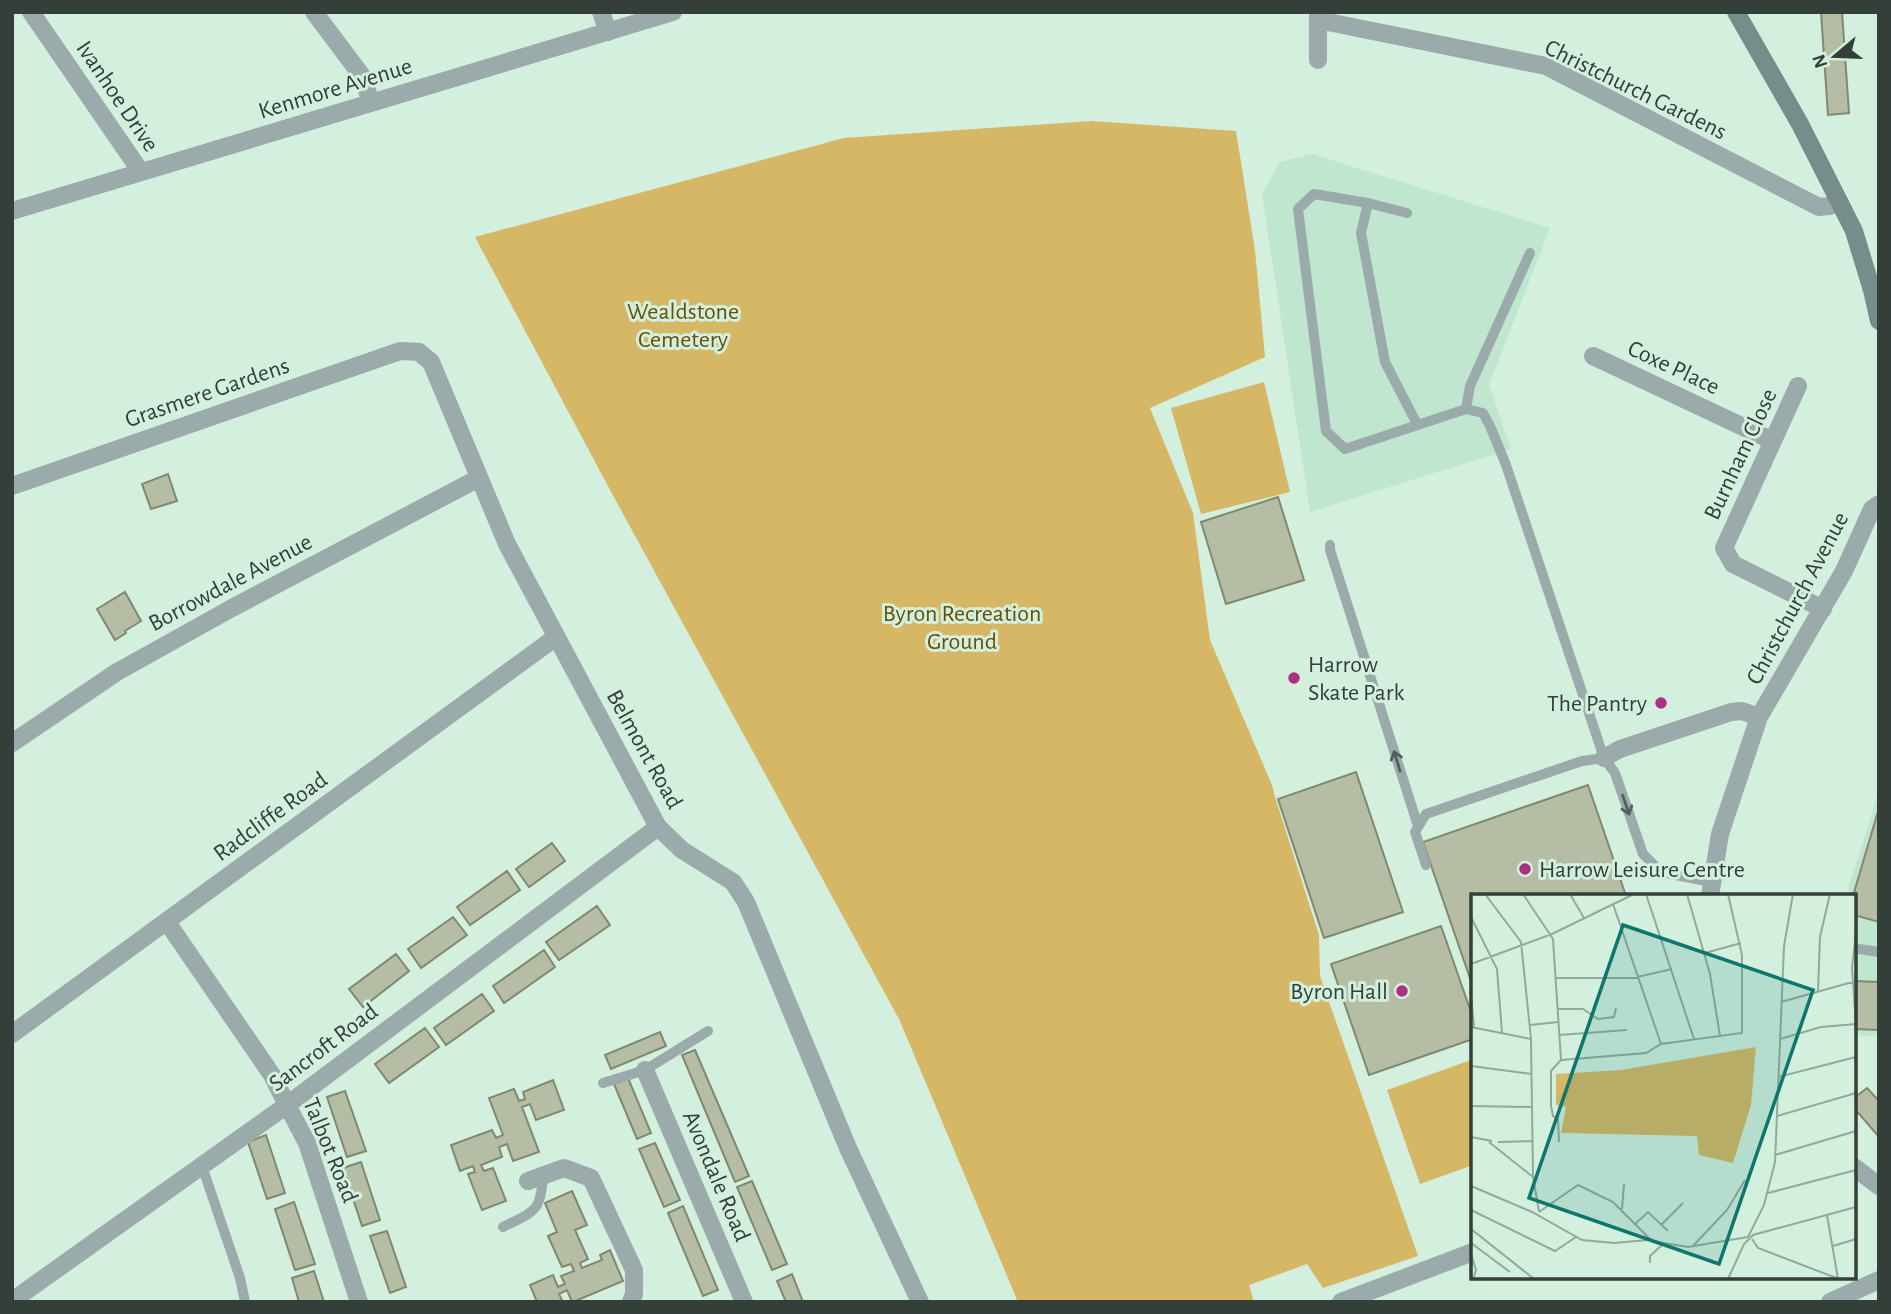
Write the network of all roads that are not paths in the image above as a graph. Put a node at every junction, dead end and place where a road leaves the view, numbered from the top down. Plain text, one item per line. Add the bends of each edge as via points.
1 (31, 12) edge
2 (314, 12) edge
3 (601, 12) edge
4 (673, 12) edge
5 (1737, 12) edge
6 (1318, 16) edge
7 (608, 32) junction
8 (1318, 60) dead end
9 (371, 102) junction
10 (141, 173) junction
11 (1368, 203) junction
12 (1840, 203) junction
13 (12, 211) edge
14 (1407, 213) dead end
15 (1530, 253) dead end
16 (1879, 321) edge
17 (419, 352) joint
18 (1593, 356) dead end
19 (1798, 386) dead end
20 (1466, 409) junction
21 (1417, 424) junction
22 (1773, 440) junction
23 (479, 478) junction
24 (12, 486) edge
25 (1879, 505) edge
26 (1330, 545) dead end
27 (1823, 609) junction
28 (556, 636) junction
29 (1759, 717) junction
30 (12, 743) edge
31 (1604, 758) junction
32 (1418, 826) junction
33 (658, 827) junction
34 (1426, 865) dead end
35 (1711, 889) edge
36 (167, 922) junction
37 (1859, 950) dead end
38 (1879, 952) edge
39 (708, 1031) dead end
40 (12, 1034) edge
41 (645, 1070) junction
42 (603, 1083) dead end
43 (288, 1105) junction
44 (202, 1166) junction
45 (1856, 1169) edge
46 (536, 1178) joint
47 (1879, 1186) edge
48 (503, 1227) dead end
49 (1471, 1253) edge
50 (1879, 1280) edge
51 (12, 1301) edge
52 (245, 1302) edge
53 (359, 1302) edge
54 (631, 1302) edge
55 (744, 1302) edge
56 (920, 1302) edge
57 (1341, 1302) edge
58 (1830, 1302) edge

1 - 10 street, Ivanhoe Drive
2 - 9 street via 362,76
3 - 7 street
4 - 7 street, Kenmore Avenue
5 - 12 street
6 - 8 street, Christchurch Gardens
6 - 12 street, Christchurch Gardens via 1546,66 1819,207
7 - 9 street, Kenmore Avenue
9 - 10 street, Kenmore Avenue
10 - 13 street, Kenmore Avenue
11 - 14 lane
11 - 21 lane via 1361,233 1385,362
11 - 21 lane via 1314,194 1298,209 1326,431 1345,449
12 - 16 street via 1863,255
15 - 20 lane via 1470,386
17 - 23 street, Belmont Road via 431,362
17 - 24 street, Grasmere Gardens via 400,351
18 - 22 street, Coxe Place
19 - 22 street, Burnham Close
20 - 21 lane
20 - 31 lane via 1483,413 1500,452
22 - 27 street, Burnham Close via 1724,548 1732,564
23 - 28 street, Belmont Road via 507,544
23 - 30 street, Borrowdale Avenue via 117,672
25 - 27 street, Christchurch Avenue via 1872,509
32 -> 26 lane
27 - 29 street, Christchurch Avenue
28 - 33 street, Belmont Road
28 - 36 street, Radcliffe Road
29 - 31 street, Christchurch Avenue via 1731,712
29 - 35 street, Christchurch Avenue via 1720,835
31 - 32 lane via 1582,761 1426,814
31 -> 35 lane via 1615,773 1643,855 1661,872
32 - 34 lane via 1415,832
33 - 43 street, Sancroft Road
33 - 56 street, Belmont Road via 682,850 733,883 746,902 848,1147
36 - 40 street, Radcliffe Road
36 - 43 street, Talbot Road
37 - 38 lane
39 - 41 lane
41 - 42 lane
41 - 55 street, Avondale Road
43 - 44 street, Sancroft Road
43 - 53 street, Talbot Road via 307,1143
44 - 51 street, Sancroft Road
44 - 52 lane
45 - 47 street
46 - 48 lane via 541,1197 537,1208
46 - 54 street via 564,1168 591,1178 634,1270
49 - 57 street
50 - 58 street

